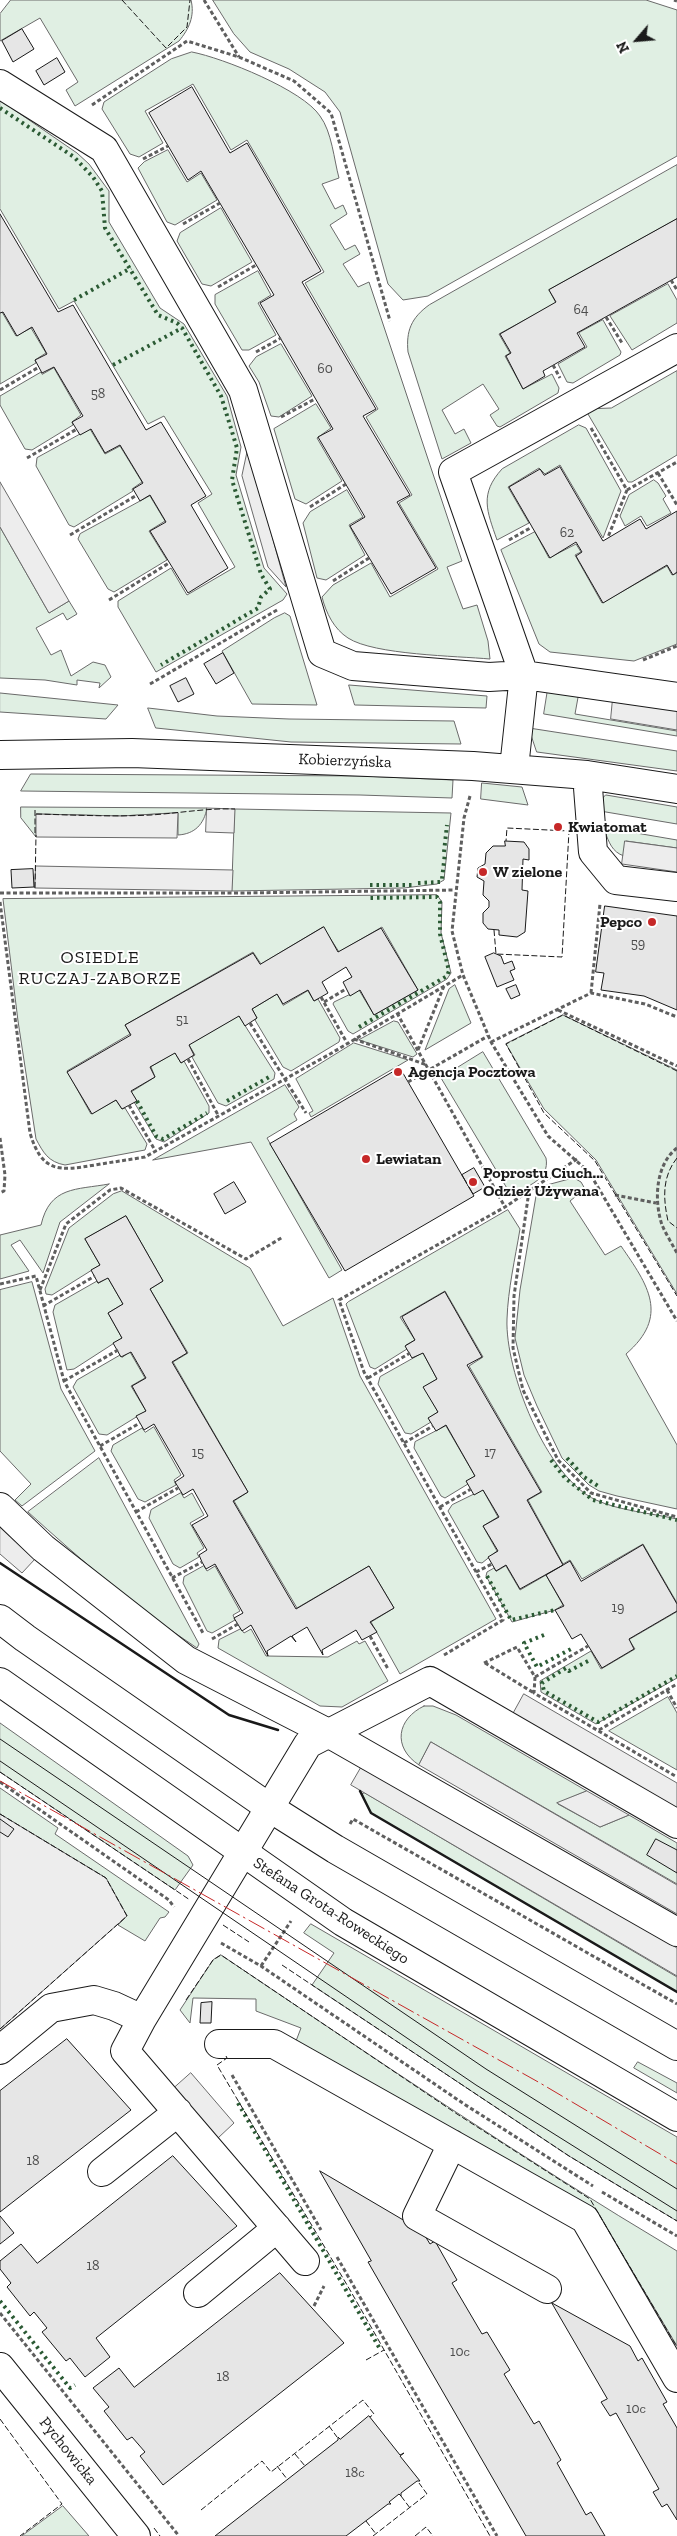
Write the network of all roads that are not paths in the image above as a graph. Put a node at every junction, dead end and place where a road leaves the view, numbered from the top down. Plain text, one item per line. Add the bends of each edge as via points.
1 (0, 84) edge
2 (677, 348) edge
3 (524, 675) junction
4 (677, 697) edge
5 (4, 753) edge
6 (514, 768) junction
7 (587, 775) junction
8 (677, 789) edge
9 (677, 887) edge
10 (0, 1507) edge
11 (0, 1618) edge
12 (0, 1682) edge
13 (330, 1734) junction
14 (270, 1808) junction
15 (677, 1824) edge
16 (242, 1853) junction
17 (677, 1932) edge
18 (142, 2019) junction
19 (677, 2046) edge
20 (0, 2050) edge
21 (224, 2057) road end
22 (178, 2112) junction
23 (677, 2116) edge
24 (452, 2144) junction
25 (102, 2172) dead end
26 (277, 2228) junction
27 (305, 2260) dead end
28 (547, 2289) dead end
29 (198, 2293) dead end
30 (0, 2367) edge
31 (677, 2378) edge
32 (136, 2536) edge

1 - 3 street via 104,149 243,390 322,653 353,666 489,677
2 - 3 street via 453,472
3 - 4 street
3 - 6 street
5 - 6 street, Kobierzyńska via 132,753
6 - 7 street, Kobierzyńska
7 - 8 street, Kobierzyńska
7 - 9 street via 592,852 616,880
10 - 13 street via 43,1548 186,1660
11 - 14 street
12 - 16 street, Stefana Grota-Roweckiego
13 - 14 street via 308,1744
13 - 15 street via 430,1681
13 - 17 street
14 - 16 street
14 - 19 street via 335,1849
16 - 18 street
16 - 23 street, Stefana Grota-Roweckiego via 385,1948
18 - 20 street via 94,2000 51,2008
18 - 22 street via 125,2051
21 - 24 street via 274,2044
22 - 25 street
22 - 26 street
24 - 28 street via 417,2216
24 - 31 street via 585,2219
26 - 27 street
26 - 29 street
30 - 32 street, Pychowicka

